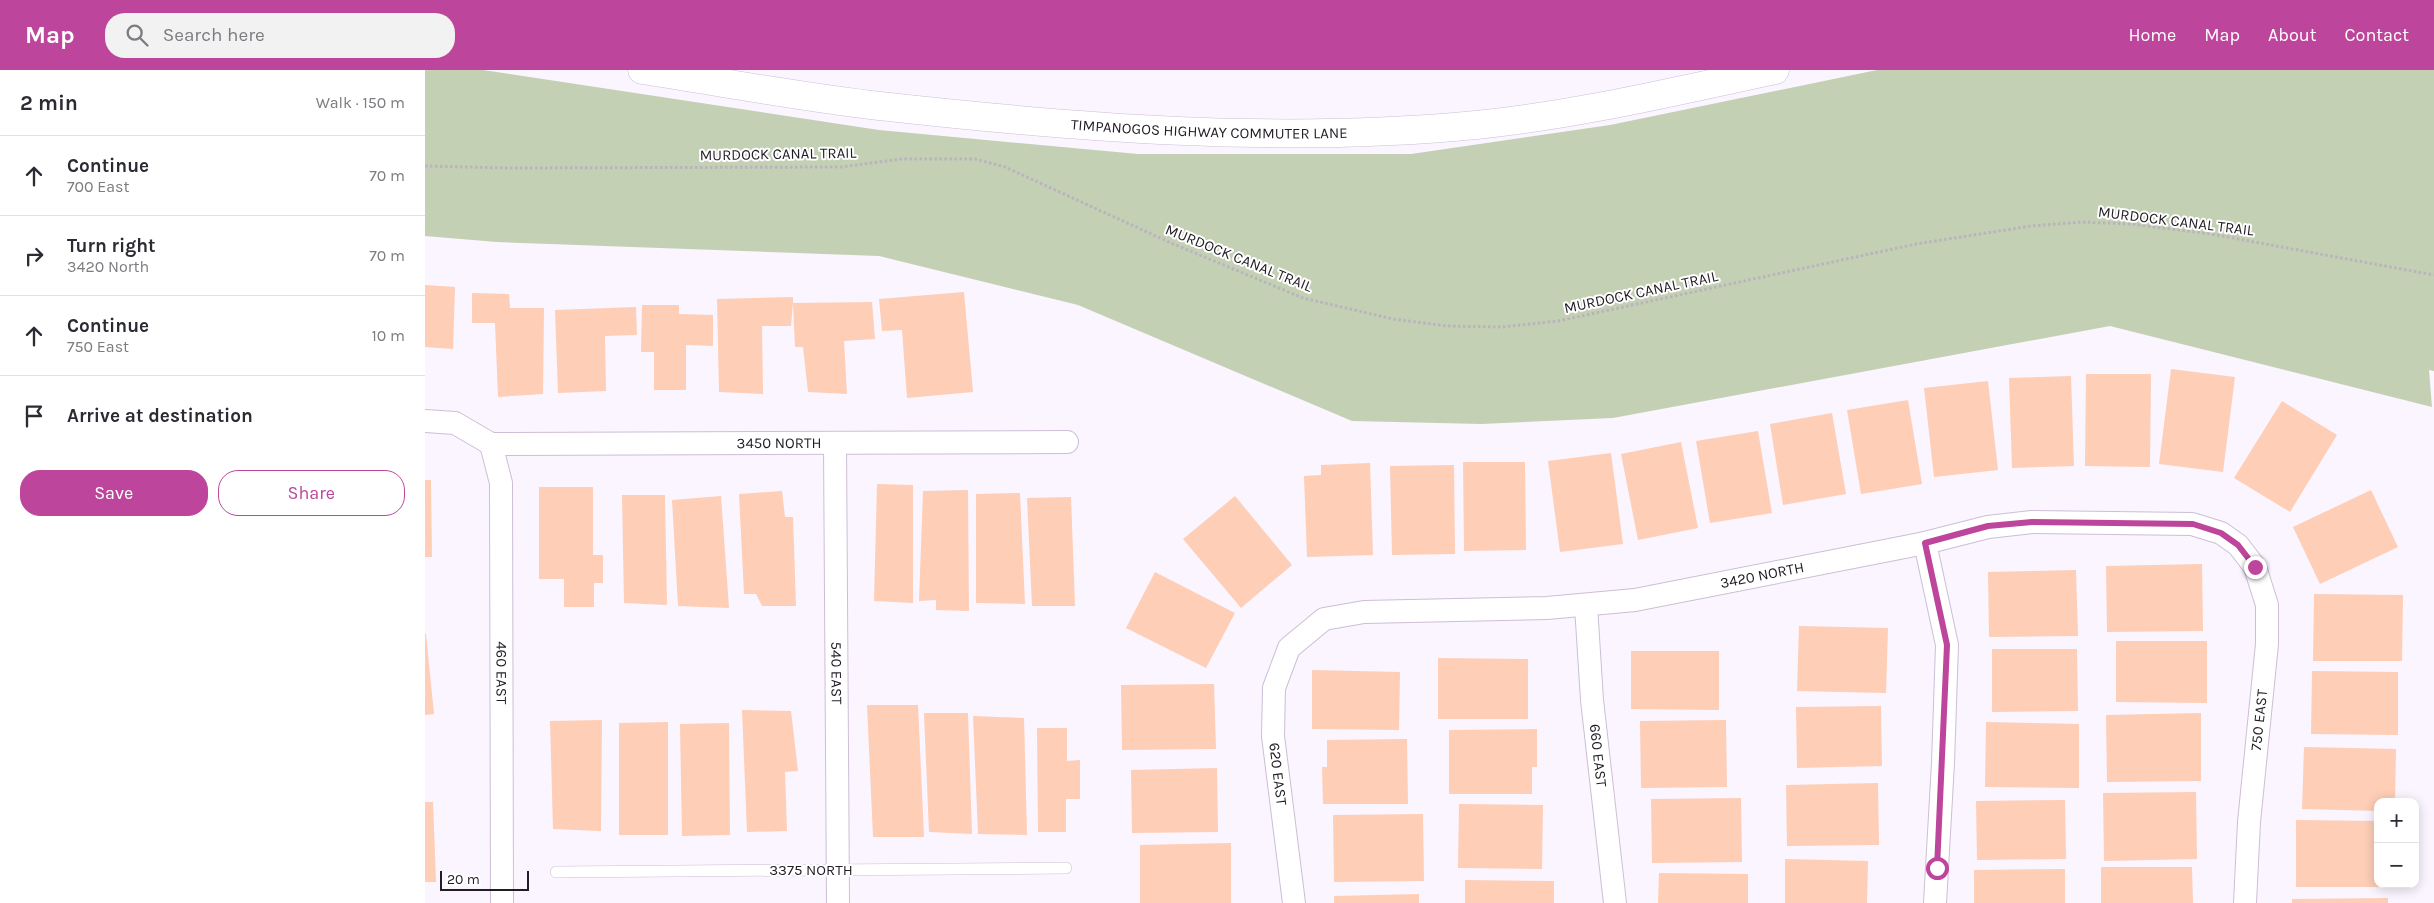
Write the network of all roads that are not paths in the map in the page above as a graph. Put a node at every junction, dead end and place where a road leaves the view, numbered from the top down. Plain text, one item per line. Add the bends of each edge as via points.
1 (642, 70) edge
2 (1775, 70) edge
3 (425, 421) edge
4 (1067, 442) dead end
5 (835, 443) junction
6 (491, 444) junction
7 (1925, 543) junction
8 (2238, 545) joint
9 (1586, 606) junction
10 (1289, 648) joint
11 (1066, 868) dead end
12 (838, 870) junction
13 (556, 872) dead end
14 (502, 903) edge
15 (838, 903) edge
16 (1294, 903) edge
17 (1615, 903) edge
18 (1935, 903) edge
19 (2245, 903) edge

1 - 2 main road, TIMPANOGOS HIGHWAY COMMUTER LANE via 878,106 1078,125 1246,133 1353,133 1477,125 1603,107
3 - 6 street via 455,422
4 - 5 street, 3450 NORTH
5 - 6 street, 3450 NORTH
5 - 12 street, 540 EAST
6 - 14 street, 460 EAST via 501,483
7 - 8 street, 3420 NORTH via 1988,526 2032,522 2155,522 2193,524 2221,533
7 - 9 street, 3420 NORTH via 1635,600
7 - 18 street via 1947,645
8 - 19 street, 750 EAST via 2255,567 2267,605 2267,644 2249,822
9 - 10 street, 3420 NORTH via 1364,612 1324,619
9 - 17 street, 660 EAST via 1592,700
10 - 16 street, 620 EAST via 1273,688 1273,736
11 - 12 lane, 3375 NORTH
12 - 13 lane, 3375 NORTH
12 - 15 street, 540 EAST

